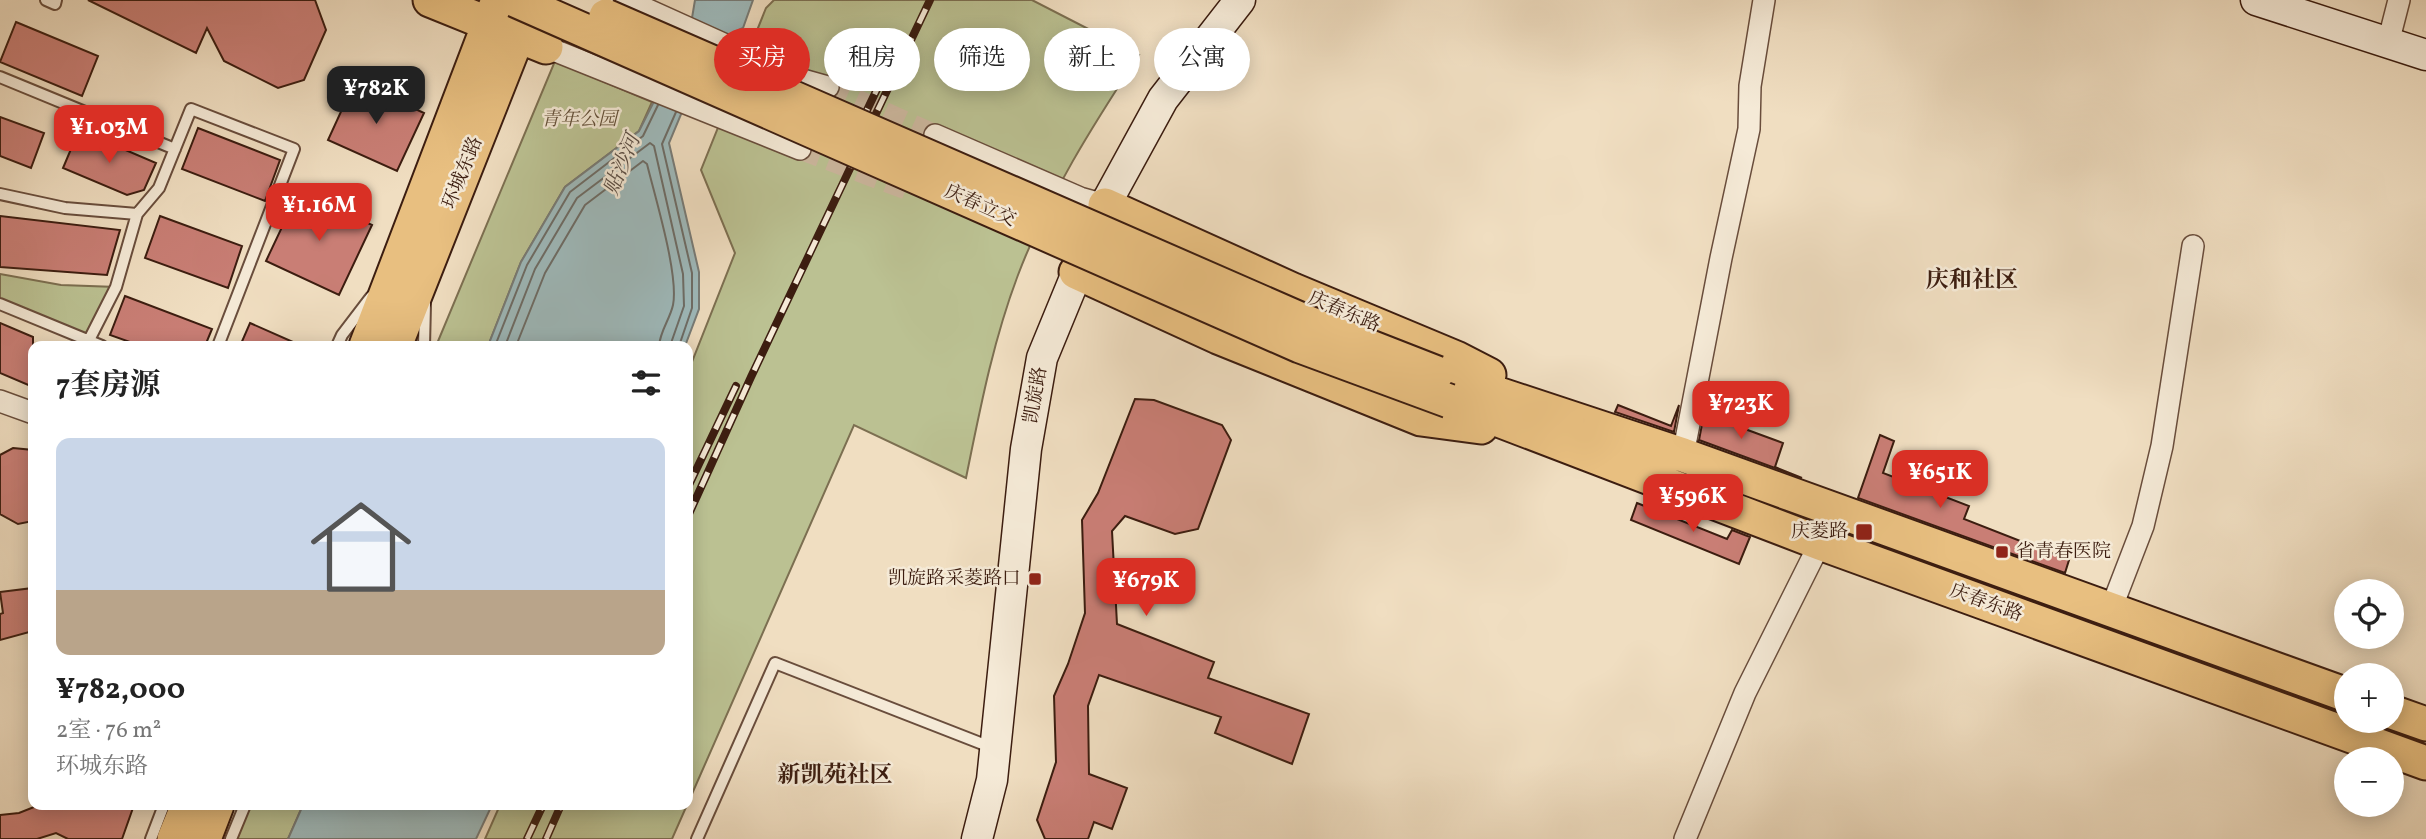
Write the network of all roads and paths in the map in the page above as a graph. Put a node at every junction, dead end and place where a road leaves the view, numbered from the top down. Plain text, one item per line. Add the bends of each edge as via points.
1 (46, 0) edge
2 (57, 0) edge
3 (430, 0) edge
4 (515, 0) edge
5 (532, 0) edge
6 (568, 0) edge
7 (626, 0) edge
8 (1240, 0) edge
9 (1764, 0) edge
10 (2256, 0) edge
11 (2399, 0) edge
12 (513, 27) edge
13 (2388, 43) junction
14 (2426, 55) edge
15 (0, 77) edge
16 (824, 86) tunnel mouth
17 (935, 135) tunnel mouth
18 (175, 149) junction
19 (800, 149) tunnel mouth
20 (911, 191) tunnel mouth
21 (0, 194) edge
22 (1105, 205) junction
23 (137, 214) junction
24 (2193, 246) dead end
25 (414, 261) junction
26 (1076, 272) junction
27 (0, 304) edge
28 (81, 341) edge
29 (89, 341) edge
30 (220, 341) edge
31 (339, 341) edge
32 (369, 341) edge
33 (396, 341) edge
34 (423, 341) edge
35 (1451, 390) junction
36 (1, 404) edge
37 (28, 412) edge
38 (1582, 422) junction
39 (1547, 439) junction
40 (1683, 455) junction
41 (1820, 543) junction
42 (2111, 609) junction
43 (2334, 690) edge
44 (2404, 716) edge
45 (2426, 724) edge
46 (996, 749) junction
47 (2426, 763) edge
48 (162, 810) edge
49 (186, 810) edge
50 (215, 810) edge
51 (243, 810) edge
52 (151, 839) edge
53 (174, 839) edge
54 (204, 839) edge
55 (231, 839) edge
56 (697, 839) edge
57 (977, 839) edge
58 (1685, 839) edge

1 - 2 lane via 55,4
3 - 12 main road
4 - 35 main road, 庆春立交, bridge via 1300,346
5 - 12 main road, 环城东路
6 - 35 main road, 庆春立交, bridge via 1309,323
7 - 16 street
8 - 22 main road, 凯旋路 via 1163,99
9 - 40 street via 1750,86 1749,129
10 - 13 main road
11 - 13 street
12 - 19 street
12 - 25 main road, 环城东路
13 - 14 main road
15 - 18 lane
17 - 22 street
18 - 23 lane via 159,188
18 - 30 lane via 191,109 294,149
20 - 26 street via 1060,256
21 - 23 lane via 65,208
22 - 26 main road, 凯旋路
22 - 38 main road, 庆春东路 via 1456,358
23 - 29 lane via 116,287
24 - 42 street via 2162,446 2143,526
25 - 31 lane, 环城东路
25 - 32 main road, 环城东路
25 - 33 main road, 环城东路
25 - 34 lane
26 - 39 main road, 庆春东路 via 1218,337 1421,419
26 - 46 main road, 凯旋路 via 1042,358 1026,449
27 - 28 lane
35 - 38 main road, 庆春东路
35 - 39 main road, 庆春东路
36 - 37 street
38 - 40 main road, 庆春东路
39 - 41 main road, 庆春东路
40 - 42 main road, 庆春东路
41 - 47 main road, 庆春东路
41 - 58 street via 1745,692
42 - 43 main road, 庆春东路
44 - 45 main road
46 - 56 lane via 775,663
46 - 57 main road, 凯旋路
48 - 52 lane
49 - 53 main road
50 - 54 main road
51 - 55 lane

